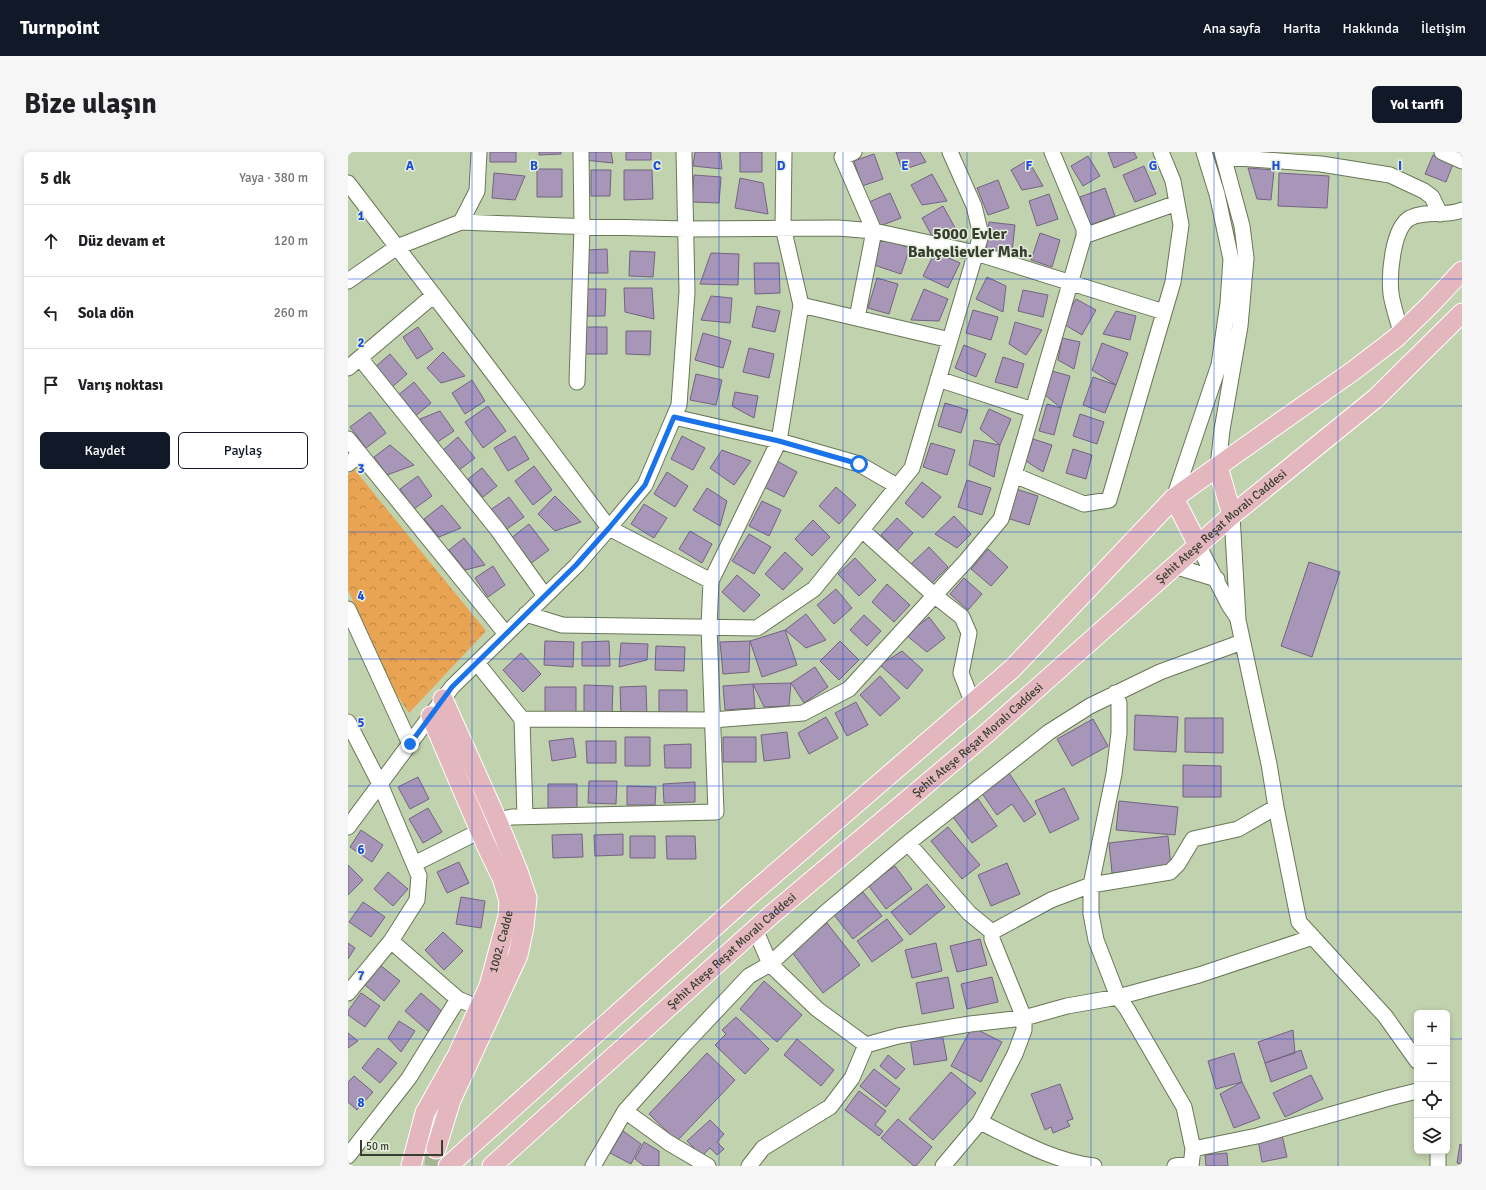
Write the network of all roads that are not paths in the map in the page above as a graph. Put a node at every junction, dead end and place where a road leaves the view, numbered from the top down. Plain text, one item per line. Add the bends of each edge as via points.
1 (479, 152) edge
2 (581, 152) edge
3 (684, 152) edge
4 (784, 152) edge
5 (854, 152) edge
6 (950, 152) edge
7 (1052, 152) edge
8 (1161, 152) edge
9 (1204, 152) edge
10 (1442, 152) edge
11 (1223, 155) edge
12 (1323, 158) edge
13 (1462, 161) edge
14 (348, 184) edge
15 (1178, 203) junction
16 (1462, 210) edge
17 (1440, 214) junction
18 (461, 222) junction
19 (582, 227) junction
20 (784, 227) junction
21 (686, 229) junction
22 (874, 231) junction
23 (1084, 236) junction
24 (396, 246) junction
25 (976, 253) junction
26 (1462, 270) edge
27 (348, 281) edge
28 (1071, 283) junction
29 (434, 295) junction
30 (801, 305) junction
31 (1164, 312) junction
32 (1462, 313) edge
33 (857, 318) junction
34 (1401, 333) junction
35 (950, 340) junction
36 (360, 358) junction
37 (348, 368) edge
38 (938, 379) junction
39 (577, 382) dead end
40 (1033, 410) junction
41 (674, 417) junction
42 (348, 439) edge
43 (779, 441) junction
44 (360, 454) junction
45 (348, 464) edge
46 (1218, 467) junction
47 (1014, 475) junction
48 (897, 486) junction
49 (1174, 498) junction
50 (1232, 516) junction
51 (609, 528) junction
52 (862, 530) junction
53 (1198, 545) junction
54 (1174, 566) junction
55 (1217, 579) junction
56 (711, 581) junction
57 (934, 595) junction
58 (545, 596) junction
59 (348, 609) edge
60 (526, 614) junction
61 (1238, 620) junction
62 (709, 627) junction
63 (506, 634) junction
64 (1242, 642) junction
65 (477, 663) junction
66 (1115, 693) junction
67 (443, 699) junction
68 (973, 704) junction
69 (431, 716) junction
70 (522, 719) junction
71 (712, 720) junction
72 (348, 722) edge
73 (410, 744) junction
74 (380, 784) junction
75 (1276, 806) junction
76 (525, 816) junction
77 (497, 820) junction
78 (348, 827) edge
79 (480, 831) junction
80 (908, 843) junction
81 (414, 864) junction
82 (1091, 885) junction
83 (755, 929) junction
84 (992, 932) junction
85 (1313, 938) junction
86 (391, 941) junction
87 (770, 964) junction
88 (348, 994) edge
89 (1118, 997) junction
90 (458, 1000) junction
91 (485, 1011) junction
92 (1024, 1018) junction
93 (866, 1045) junction
94 (1414, 1057) edge
95 (1414, 1093) edge
96 (625, 1111) junction
97 (980, 1122) junction
98 (436, 1149) tunnel mouth
99 (1193, 1149) junction
100 (1438, 1154) edge
101 (348, 1156) edge
102 (411, 1166) edge
103 (448, 1166) tunnel mouth
104 (492, 1166) edge
105 (593, 1166) edge
106 (708, 1166) edge
107 (749, 1166) edge
108 (943, 1166) edge
109 (1094, 1166) edge
110 (1186, 1166) edge
111 (1438, 1166) edge

1 - 18 street via 477,191
2 - 19 street
3 - 21 street
4 - 20 street
5 - 22 street via 842,157
6 - 25 street via 974,206 981,235
7 - 23 street via 1084,229
8 - 15 street via 1173,181
9 - 49 street via 1218,194 1231,259 1228,303 1219,365
10 - 13 street
11 - 12 street
11 - 46 street via 1242,226 1246,258 1240,326
12 - 17 street via 1390,175 1424,191 1432,197
14 - 24 street
15 - 23 street
15 - 31 street via 1182,225 1173,282
16 - 17 street
17 - 34 street via 1411,218 1401,229 1395,242 1391,293
18 - 19 street
18 - 24 street
19 - 21 street
19 - 39 street
20 - 21 street
20 - 22 street
20 - 30 street
21 - 41 street via 687,292 679,406
22 - 25 street
22 - 33 street
23 - 28 street
24 - 27 street
24 - 29 street
25 - 28 street
25 - 35 street
26 - 34 main road
28 - 31 street
28 - 40 street
29 - 36 street
29 - 51 street
30 - 33 street
30 - 43 street
31 - 47 street via 1109,500 1084,504
32 - 50 main road, Şehit Ateşe Reşat Moralı Caddesi via 1376,398
33 - 35 street
34 - 46 main road via 1353,371
35 - 38 street
36 - 37 street
36 - 58 street via 497,529
38 - 40 street
38 - 48 street via 912,468
40 - 47 street
41 - 43 street
41 - 51 street via 645,485
42 - 44 street
43 - 48 street via 859,464
43 - 56 street
44 - 45 street
44 - 63 street
46 - 49 main road
46 - 50 main road
47 - 57 street via 1001,519
48 - 52 street
49 - 53 main road
49 - 68 main road via 1012,669
50 - 53 main road, Şehit Ateşe Reşat Moralı Caddesi
50 - 61 street
51 - 56 street
51 - 58 street
52 - 57 street
52 - 62 street via 814,589 757,628
53 - 54 main road, Şehit Ateşe Reşat Moralı Caddesi
53 - 55 street
54 - 55 street
54 - 83 main road, Şehit Ateşe Reşat Moralı Caddesi via 987,733
55 - 61 street
56 - 62 street
57 - 68 street via 962,617 969,633 960,673
57 - 71 street via 849,689 803,713
58 - 60 street
59 - 73 street
60 - 62 street via 562,625
60 - 63 street
61 - 64 street
62 - 71 street
63 - 65 street
64 - 66 street via 1160,672
64 - 75 street
65 - 67 street
65 - 70 street
66 - 80 street via 1049,732
66 - 82 street via 1119,704 1119,733 1114,774
67 - 69 street
67 - 77 main road, 1002. Cadde
68 - 103 main road via 750,895
69 - 73 street
69 - 79 main road, 1002. Cadde
70 - 71 street
70 - 76 street
71 - 76 street via 716,812
72 - 74 street
73 - 74 street
74 - 78 street
74 - 81 street
75 - 82 street via 1238,829 1193,839 1170,872
75 - 85 street via 1299,922
76 - 77 street
77 - 79 main road
77 - 91 main road, 1002. Cadde via 518,870 526,898 524,927 518,955
79 - 81 street
79 - 91 main road, 1002. Cadde via 502,878 509,901 508,916
80 - 84 street via 969,913
80 - 87 street via 825,913
81 - 86 street via 420,876 417,900
82 - 84 street via 1051,900
82 - 89 street via 1091,914 1096,940
83 - 87 street
83 - 104 main road, Şehit Ateşe Reşat Moralı Caddesi
84 - 92 street via 992,939
85 - 89 street via 1199,975
85 - 94 street via 1385,1016
86 - 88 street
86 - 90 street
87 - 93 street via 816,1009
87 - 96 street via 749,976
89 - 92 street via 1067,1006
89 - 99 street via 1127,1008 1184,1107
90 - 91 street
90 - 101 street via 410,1078
91 - 98 main road, 1002. Cadde via 451,1100
91 - 102 main road, 1002. Cadde via 425,1113
92 - 93 street via 898,1036
92 - 97 street via 1024,1030 1015,1054
93 - 107 street via 852,1078 830,1107 763,1148
95 - 99 street via 1257,1136
96 - 105 street
96 - 106 street via 669,1143
97 - 108 street
97 - 109 street via 1048,1155
99 - 110 street
100 - 111 street

